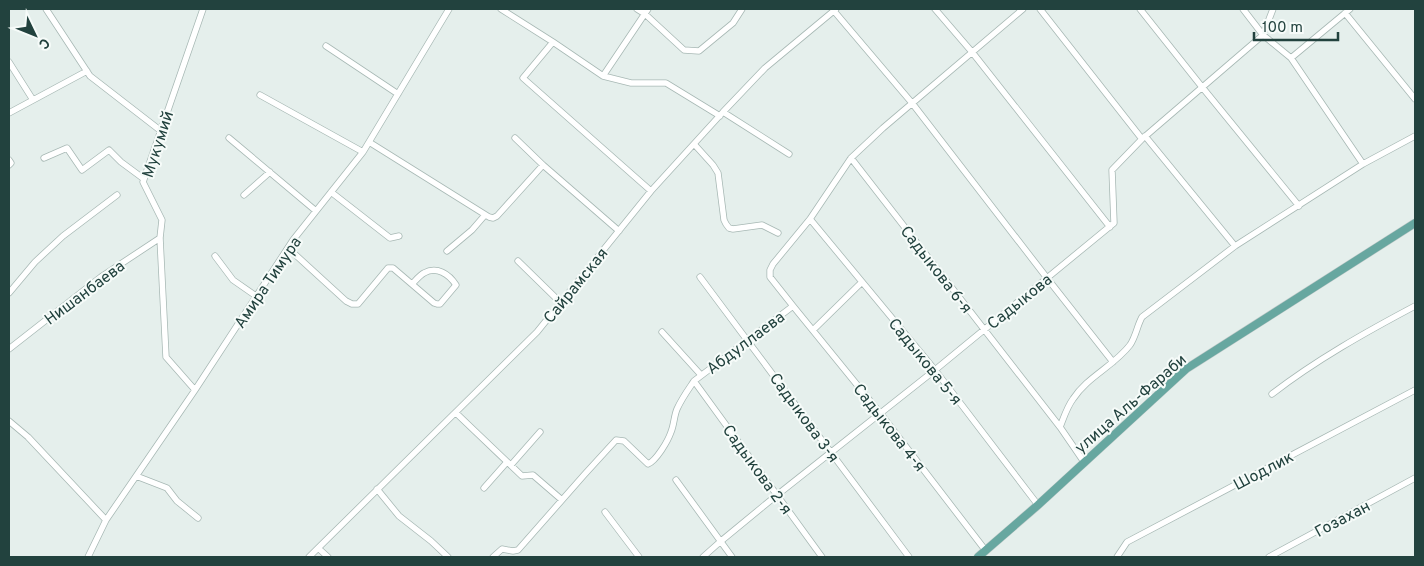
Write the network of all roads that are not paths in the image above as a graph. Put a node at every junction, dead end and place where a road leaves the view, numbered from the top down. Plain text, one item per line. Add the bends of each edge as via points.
1 (47, 9) edge
2 (203, 9) edge
3 (449, 9) edge
4 (501, 9) edge
5 (636, 9) edge
6 (742, 9) edge
7 (935, 9) edge
8 (1024, 9) edge
9 (1040, 9) edge
10 (1140, 9) edge
11 (1243, 9) edge
12 (1273, 9) edge
13 (835, 10) edge
14 (646, 11) edge
15 (1347, 11) edge
16 (1263, 35) junction
17 (553, 42) junction
18 (326, 46) dead end
19 (972, 52) junction
20 (1290, 58) junction
21 (9, 62) edge
22 (87, 71) junction
23 (603, 76) junction
24 (1202, 87) junction
25 (398, 94) junction
26 (260, 95) dead end
27 (1415, 99) edge
28 (33, 100) junction
29 (912, 103) junction
30 (9, 113) edge
31 (721, 114) junction
32 (161, 131) junction
33 (1415, 136) edge
34 (229, 138) dead end
35 (515, 138) dead end
36 (1143, 138) junction
37 (369, 142) junction
38 (694, 144) junction
39 (363, 152) junction
40 (789, 154) dead end
41 (44, 158) dead end
42 (851, 158) junction
43 (9, 160) edge
44 (1363, 164) junction
45 (9, 165) edge
46 (543, 165) junction
47 (270, 172) junction
48 (144, 178) junction
49 (651, 191) junction
50 (331, 192) junction
51 (244, 195) dead end
52 (117, 196) dead end
53 (1299, 206) junction
54 (316, 211) junction
55 (485, 215) junction
56 (810, 219) junction
57 (1415, 223) edge
58 (1110, 227) junction
59 (619, 230) junction
60 (778, 233) dead end
61 (399, 236) dead end
62 (160, 238) junction
63 (1235, 246) junction
64 (288, 248) junction
65 (448, 251) dead end
66 (215, 256) dead end
67 (518, 262) dead end
68 (700, 277) dead end
69 (1047, 278) junction
70 (862, 282) junction
71 (412, 284) junction
72 (9, 293) edge
73 (256, 296) junction
74 (561, 303) junction
75 (793, 306) junction
76 (1415, 306) edge
77 (812, 330) junction
78 (984, 330) junction
79 (662, 332) dead end
80 (749, 341) junction
81 (9, 349) edge
82 (1113, 362) junction
83 (935, 370) junction
84 (701, 375) junction
85 (694, 381) junction
86 (195, 390) junction
87 (1415, 390) edge
88 (1272, 394) dead end
89 (456, 413) junction
90 (880, 413) junction
91 (9, 421) edge
92 (1060, 427) junction
93 (540, 432) dead end
94 (830, 452) junction
95 (1084, 462) junction
96 (509, 463) junction
97 (136, 476) junction
98 (1415, 478) edge
99 (676, 480) dead end
100 (484, 488) dead end
101 (377, 489) junction
102 (777, 495) junction
103 (562, 500) junction
104 (1038, 505) junction
105 (604, 512) dead end
106 (198, 518) dead end
107 (106, 520) junction
108 (721, 541) junction
109 (318, 548) junction
110 (986, 551) junction
111 (91, 556) edge
112 (309, 557) edge
113 (328, 557) edge
114 (448, 557) edge
115 (493, 557) edge
116 (639, 557) edge
117 (703, 557) edge
118 (732, 557) edge
119 (822, 557) edge
120 (909, 557) edge
121 (978, 557) edge
122 (1117, 557) edge
123 (1268, 557) edge

1 - 22 street
2 - 32 street, Мукумий
3 - 25 street, Амира Тимура
4 - 17 street
5 - 14 street
6 - 14 street via 733,23 700,52 684,50
7 - 19 street
8 - 19 street, Абдуллаева
9 - 36 street
10 - 24 street
11 - 16 street
12 - 16 street
13 - 29 street
13 - 31 street, Сайрамская via 765,68
14 - 23 street
15 - 20 street
15 - 27 street
16 - 20 street
16 - 24 street
17 - 23 street
17 - 49 street via 523,78
18 - 25 street
19 - 29 street, Абдуллаева
19 - 58 street
20 - 44 street
21 - 28 street
22 - 28 street
22 - 32 street
23 - 31 street via 631,83 666,83
24 - 36 street
24 - 53 street
25 - 37 street, Амира Тимура
26 - 39 street
28 - 30 street
29 - 42 street, Абдуллаева
29 - 69 street
31 - 38 street, Сайрамская
31 - 40 street
32 - 48 street, Мукумий
33 - 44 street
34 - 47 street
35 - 46 street
36 - 58 street via 1112,170 1114,223
36 - 63 street
37 - 39 street, Амира Тимура
37 - 55 street
38 - 49 street, Сайрамская
38 - 60 street via 718,173 724,220 729,228 762,225
39 - 50 street, Амира Тимура
41 - 48 street via 67,148 82,170 108,150
42 - 56 street, Абдуллаева
42 - 78 street, Садыкова 6-я
43 - 45 street
44 - 53 street
46 - 55 street via 497,216 489,218
46 - 59 street
47 - 51 street
47 - 54 street
48 - 62 street, Мукумий via 162,220
49 - 59 street, Сайрамская
50 - 54 street, Амира Тимура
50 - 61 street via 390,238
52 - 72 street via 63,236
53 - 63 street
54 - 64 street, Амира Тимура
55 - 65 street
56 - 70 street, Садыкова 5-я
56 - 75 street, Абдуллаева via 770,270 770,277
57 - 95 main road, улица Аль-Фараби via 1186,370
58 - 69 street, Садыкова
59 - 74 street, Сайрамская
62 - 81 street, Нишанбаева via 101,277
62 - 86 street, Мукумий via 166,357
63 - 82 street via 1142,317 1129,346
64 - 71 street via 352,304 358,304 388,268 393,268
64 - 73 street, Амира Тимура
66 - 73 street via 233,280
67 - 74 street
68 - 80 street, Садыкова 3-я
69 - 78 street, Садыкова
69 - 82 street
70 - 77 street
70 - 83 street, Садыкова 5-я
71 - 71 street via 436,304 440,304 456,285 440,270 424,273
73 - 86 street, Амира Тимура
74 - 89 street, Сайрамская via 538,332
75 - 77 street, Садыкова 4-я
75 - 80 street, Абдуллаева
76 - 88 street via 1298,374
77 - 90 street, Садыкова 4-я
78 - 83 street, Садыкова
78 - 92 street, Садыкова 6-я
79 - 84 street
80 - 84 street, Абдуллаева
80 - 94 street, Садыкова 3-я
82 - 92 street via 1073,398
83 - 90 street, Садыкова
83 - 104 street, Садыкова 5-я
84 - 85 street, Абдуллаева
85 - 102 street, Садыкова 2-я
85 - 103 street, Абдуллаева via 683,396 665,445 652,462 648,464 624,441 616,440
86 - 97 street, Амира Тимура
87 - 122 street, Шодлик via 1127,542
89 - 96 street
89 - 101 street, Сайрамская
90 - 94 street, Садыкова
90 - 110 street, Садыкова 4-я
91 - 107 street via 28,436
92 - 95 street, Садыкова 6-я
93 - 96 street
94 - 102 street, Садыкова
94 - 120 street, Садыкова 3-я
95 - 104 main road, улица Аль-Фараби
96 - 100 street
96 - 103 street via 522,476 533,475
97 - 106 street via 167,488 177,502
97 - 107 street, Амира Тимура
98 - 123 street, Гозахан
99 - 108 street
101 - 109 street, Сайрамская
101 - 114 street via 399,516
102 - 108 street, Садыкова
102 - 119 street, Садыкова 2-я
103 - 115 street, Абдуллаева via 518,550 502,549
104 - 110 main road, улица Аль-Фараби
105 - 116 street
107 - 111 street, Амира Тимура
108 - 117 street, Садыкова
108 - 118 street
109 - 112 street, Сайрамская
109 - 113 street
110 - 121 main road, улица Аль-Фараби

